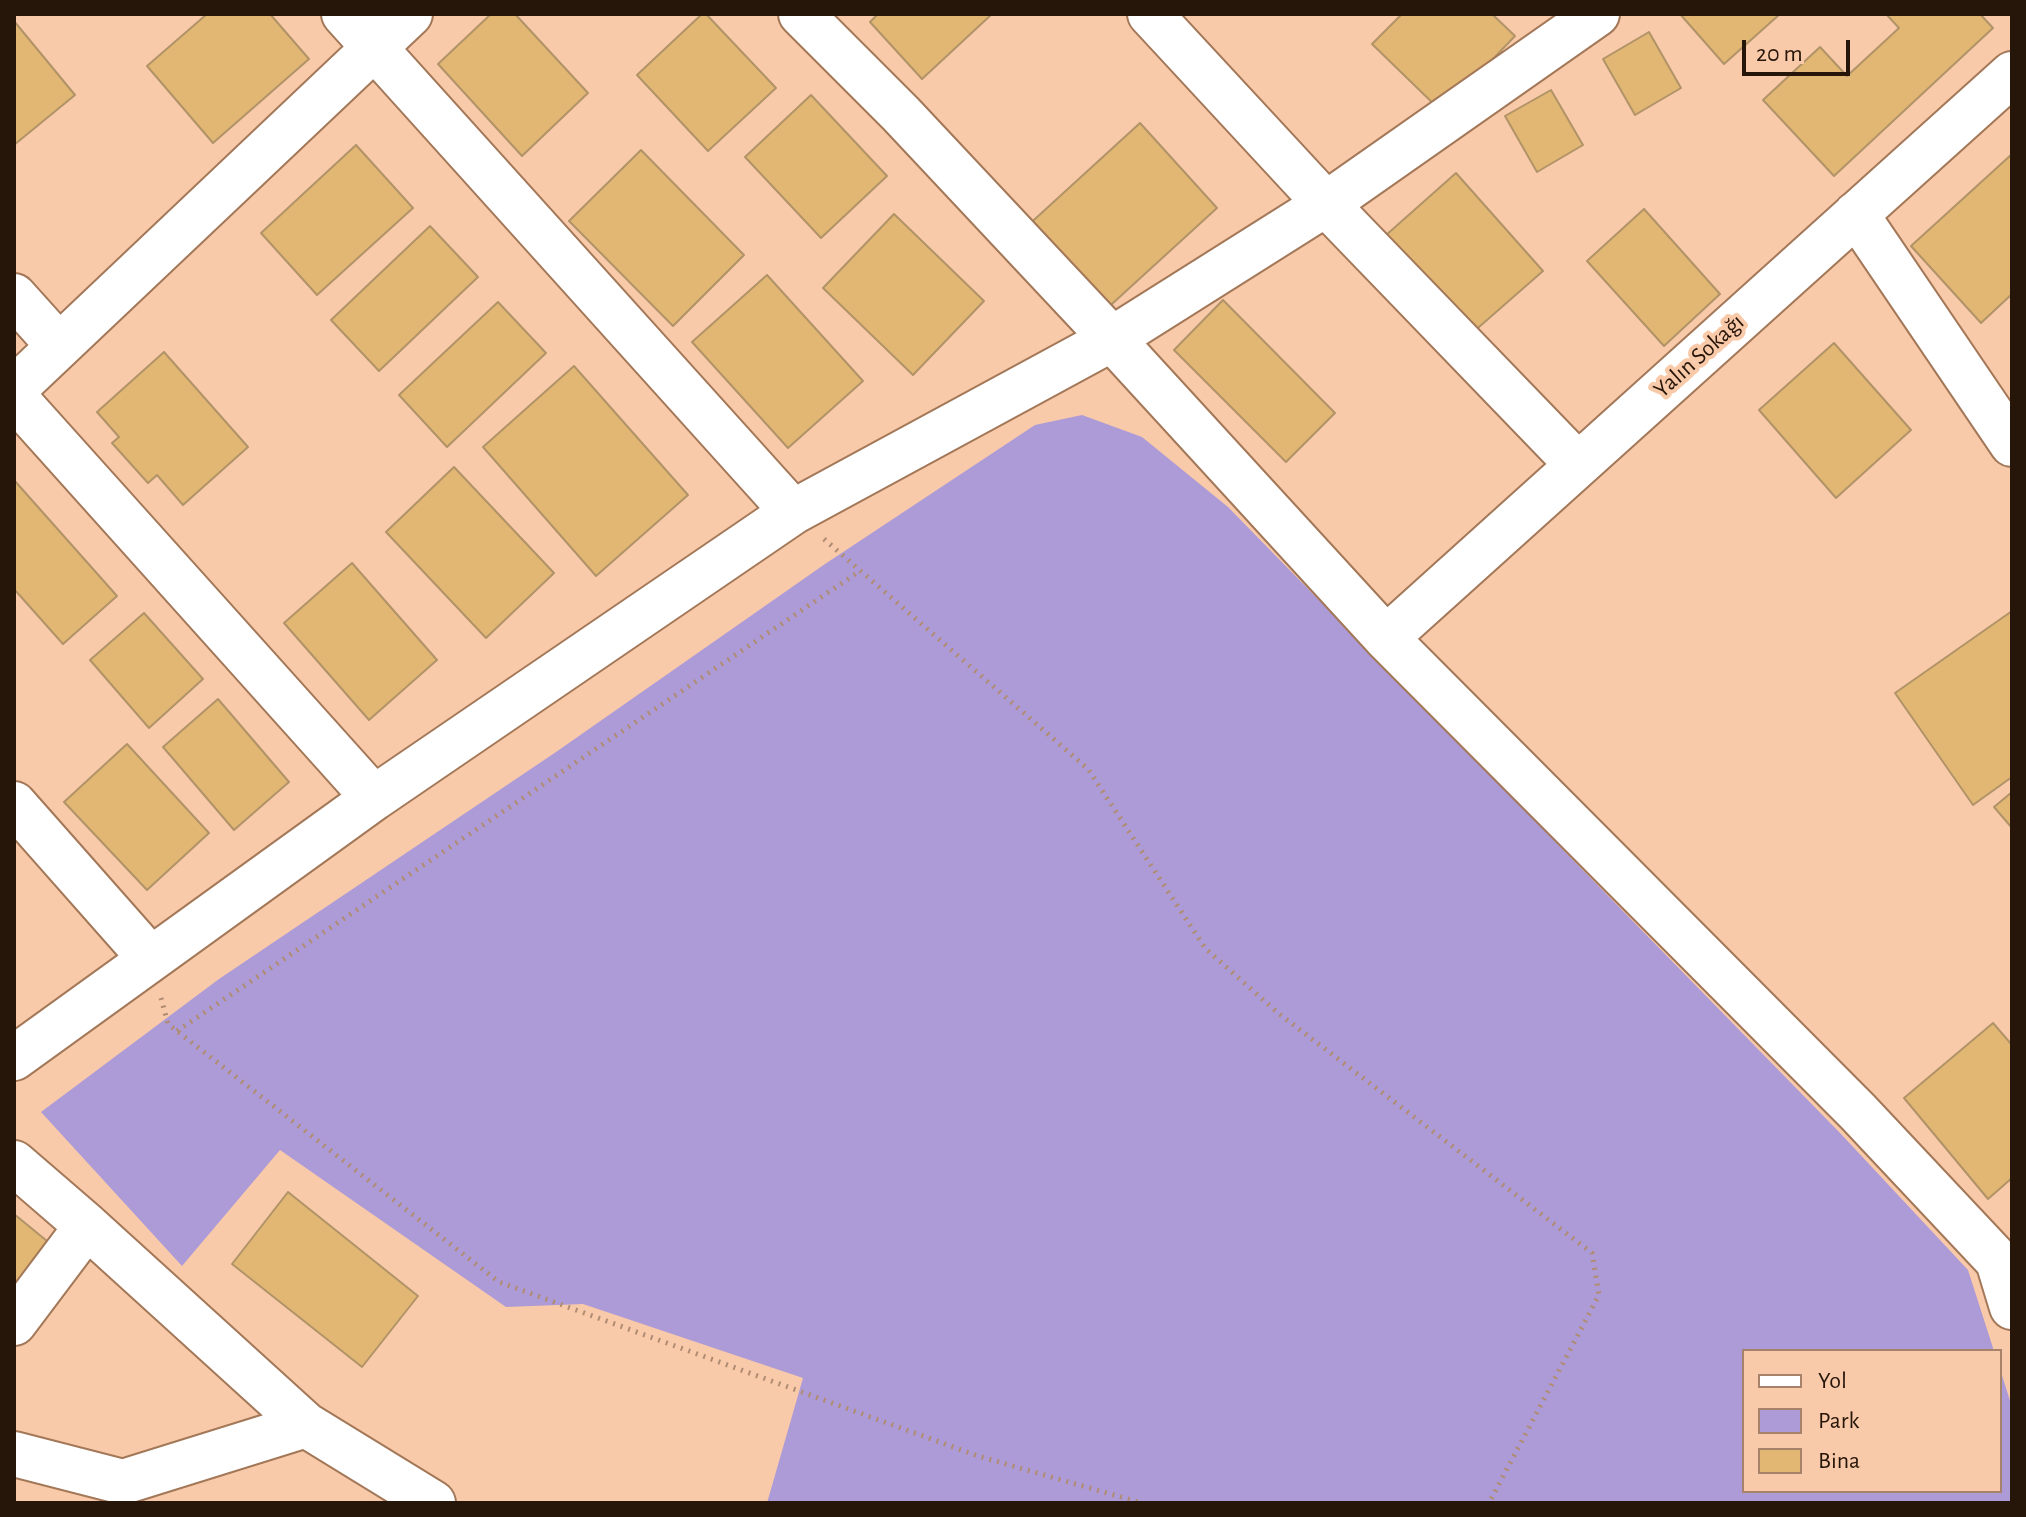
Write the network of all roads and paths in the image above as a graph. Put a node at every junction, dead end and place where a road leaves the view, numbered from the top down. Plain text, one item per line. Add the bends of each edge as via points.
1 (344, 14) edge
2 (410, 14) edge
3 (801, 14) edge
4 (1150, 14) edge
5 (1587, 17) edge
6 (376, 46) junction
7 (2012, 74) edge
8 (1326, 204) junction
9 (1856, 214) junction
10 (14, 296) edge
11 (1112, 339) junction
12 (59, 346) junction
13 (14, 389) edge
14 (14, 397) edge
15 (2012, 444) edge
16 (1578, 465) junction
17 (793, 512) junction
18 (860, 571) junction
19 (1386, 638) junction
20 (374, 798) junction
21 (14, 804) edge
22 (150, 958) junction
23 (177, 1031) junction
24 (14, 1058) edge
25 (14, 1163) edge
26 (87, 1226) junction
27 (2005, 1257) edge
28 (2012, 1307) edge
29 (14, 1323) edge
30 (306, 1425) junction
31 (14, 1454) edge
32 (121, 1492) edge
33 (433, 1503) edge
34 (1142, 1503) edge
35 (1489, 1503) edge

1 - 6 street
2 - 6 street
3 - 11 street
4 - 8 street
5 - 8 street
6 - 12 street
6 - 17 street
7 - 9 street, Yalın Sokağı
8 - 11 street
8 - 16 street
9 - 15 street
9 - 16 street, Yalın Sokağı
10 - 12 street
11 - 17 street
11 - 19 street
12 - 13 street
14 - 20 street
16 - 19 street, Yalın Sokağı
17 - 18 path
17 - 20 street
18 - 23 path
18 - 35 path via 1088,769 1205,948 1278,1013 1592,1253 1599,1295
19 - 27 street
20 - 22 street
21 - 22 street
22 - 23 path via 168,1024
22 - 24 street
23 - 34 path via 499,1282 978,1456
25 - 26 street
26 - 29 street
26 - 30 street
27 - 28 street
30 - 32 street
30 - 33 street
31 - 32 street

